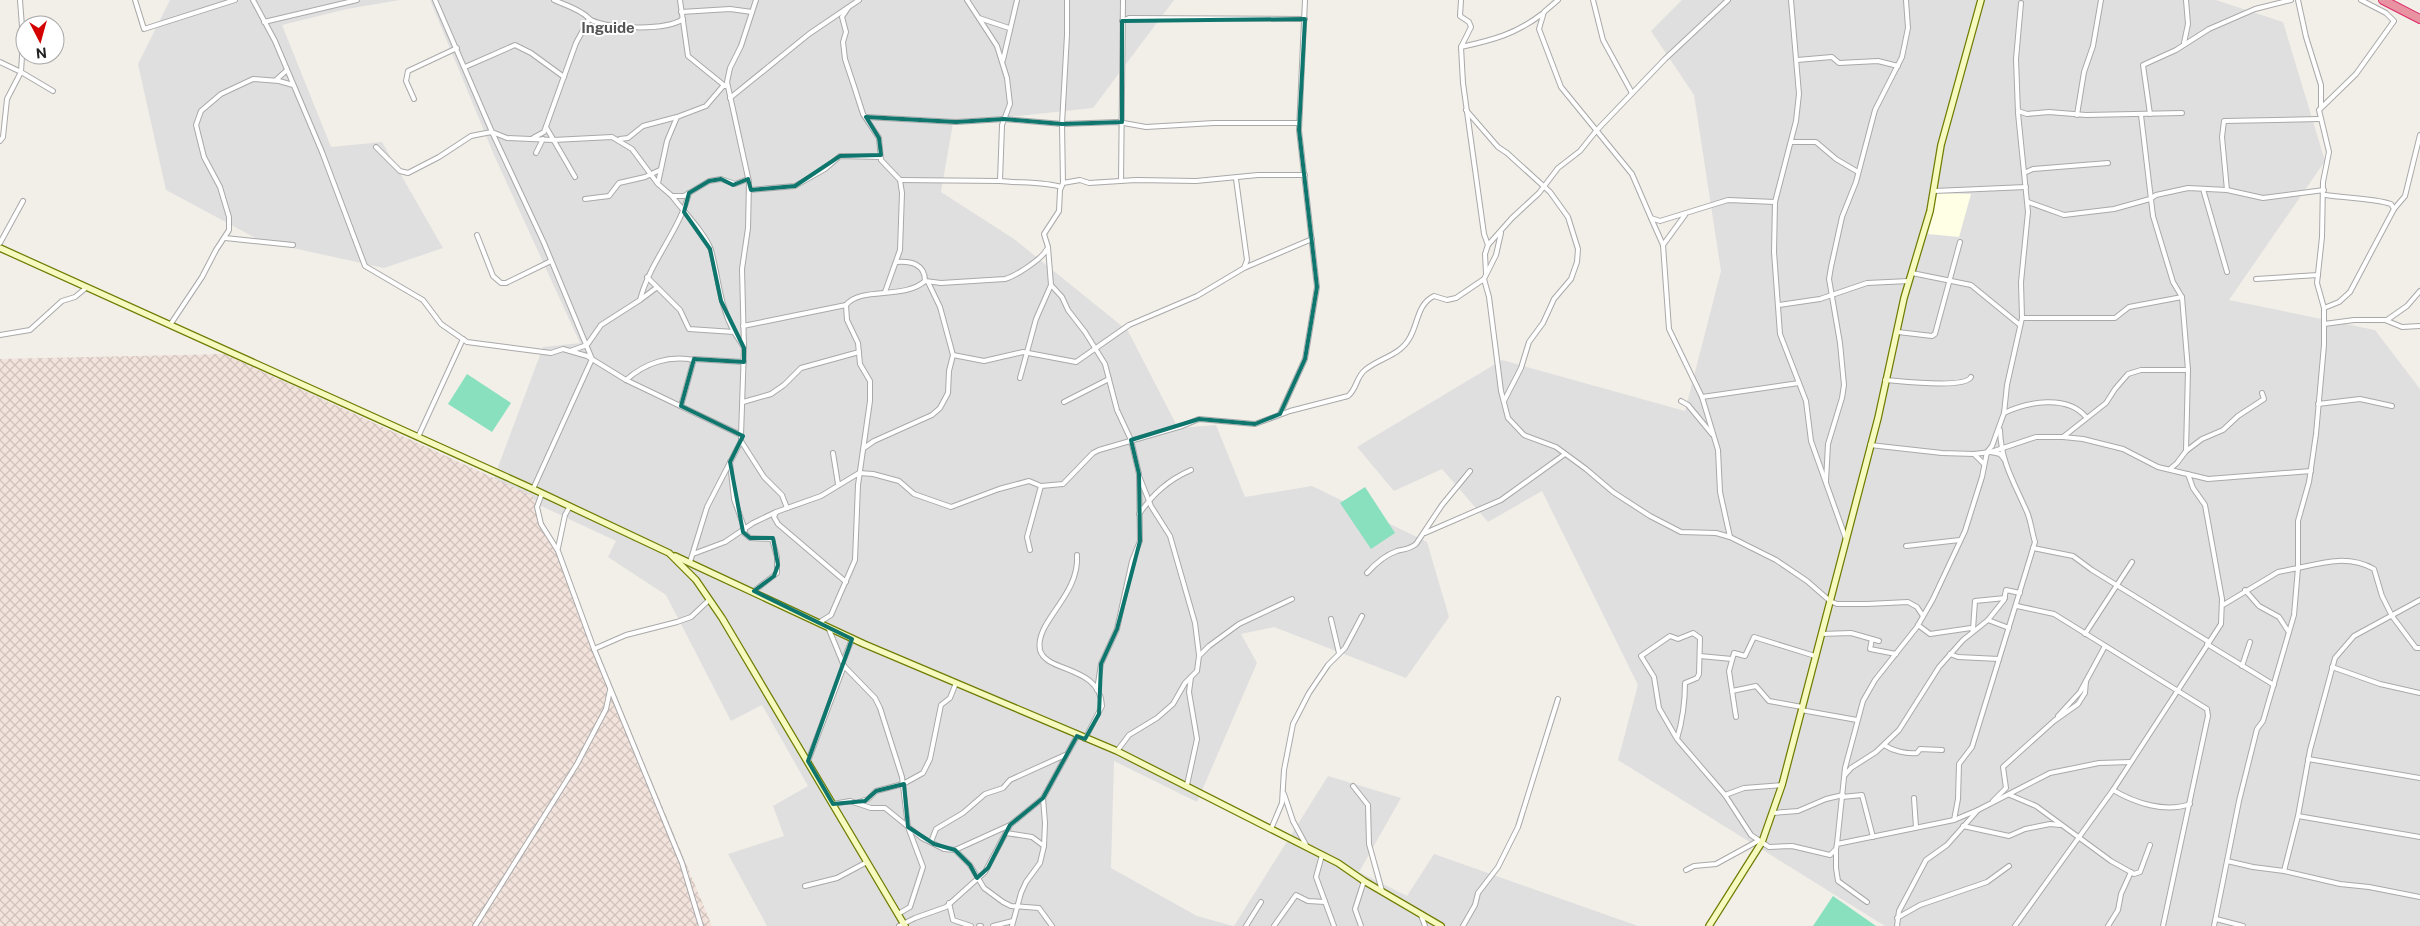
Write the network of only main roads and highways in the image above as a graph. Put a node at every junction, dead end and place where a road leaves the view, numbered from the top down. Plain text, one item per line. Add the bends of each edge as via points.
1 (2383, 0) edge
2 (2420, 19) edge

1 - 2 highway

